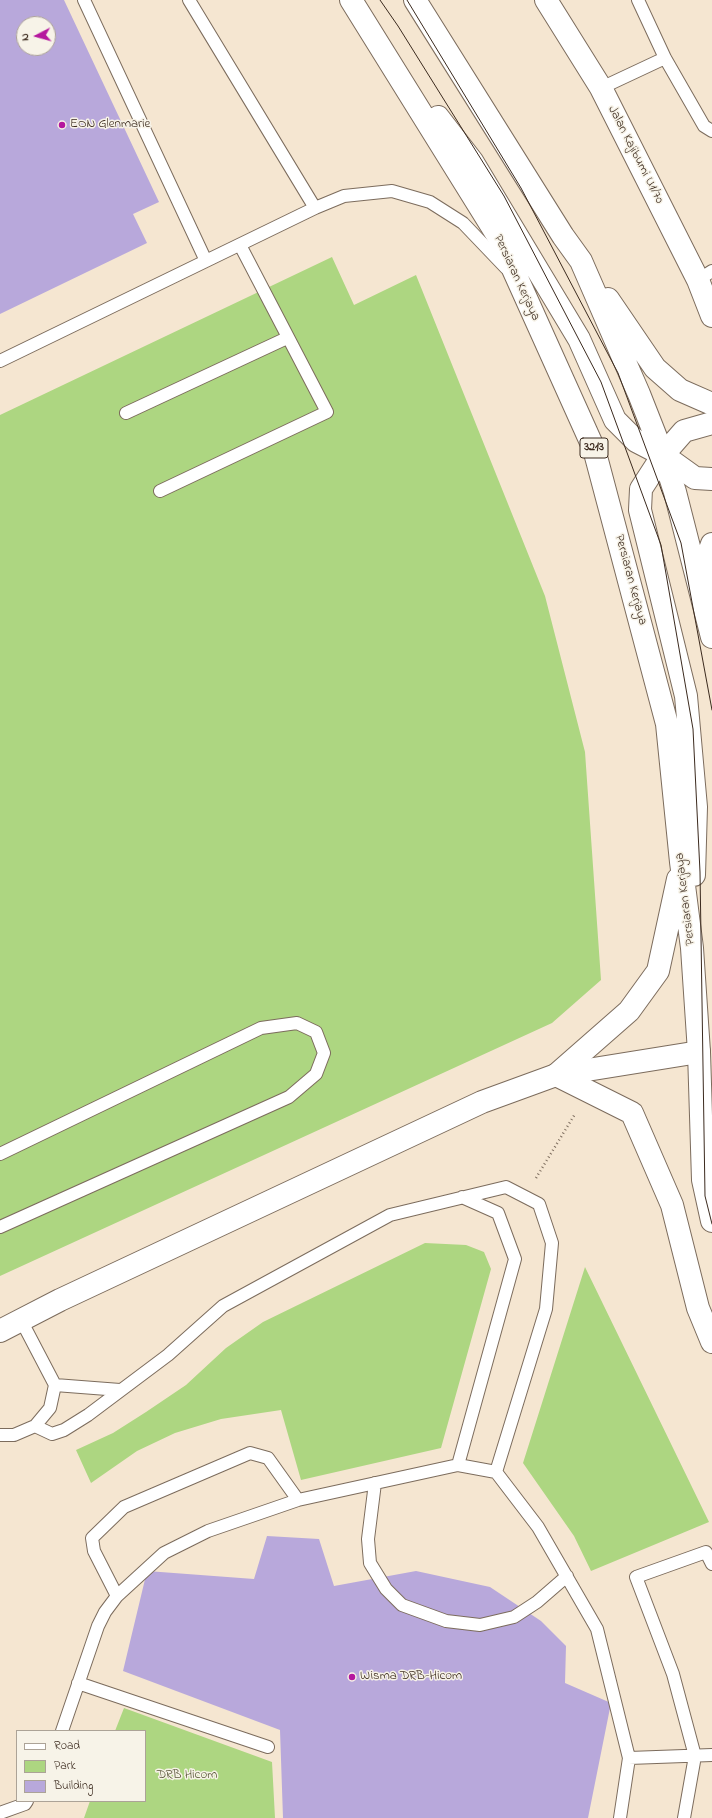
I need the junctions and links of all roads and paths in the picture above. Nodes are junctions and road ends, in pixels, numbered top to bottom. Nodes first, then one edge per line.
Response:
1 (84, 0) edge
2 (189, 0) edge
3 (351, 0) edge
4 (415, 0) edge
5 (546, 0) edge
6 (638, 0) edge
7 (368, 28) junction
8 (665, 58) junction
9 (601, 88) junction
10 (712, 131) edge
11 (315, 208) junction
12 (240, 245) junction
13 (206, 261) junction
14 (581, 261) junction
15 (705, 276) edge
16 (518, 281) junction
17 (712, 316) edge
18 (287, 338) junction
19 (0, 361) edge
20 (712, 404) edge
21 (126, 413) dead end
22 (712, 423) edge
23 (663, 455) junction
24 (712, 479) edge
25 (160, 491) dead end
26 (712, 544) edge
27 (712, 618) edge
28 (712, 637) edge
29 (681, 862) junction
30 (692, 948) junction
31 (708, 1053) edge
32 (556, 1075) junction
33 (579, 1109) dead end
34 (0, 1154) edge
35 (462, 1197) junction
36 (525, 1197) junction
37 (712, 1221) edge
38 (0, 1227) edge
39 (21, 1320) junction
40 (0, 1331) edge
41 (712, 1342) edge
42 (55, 1385) junction
43 (120, 1390) junction
44 (35, 1426) junction
45 (0, 1435) edge
46 (458, 1465) junction
47 (496, 1472) junction
48 (375, 1483) junction
49 (298, 1500) junction
50 (712, 1564) edge
51 (567, 1576) junction
52 (117, 1596) junction
53 (78, 1683) junction
54 (62, 1730) edge
55 (268, 1748) dead end
56 (712, 1755) edge
57 (695, 1756) junction
58 (629, 1758) junction
59 (27, 1802) edge
60 (0, 1813) edge
61 (620, 1818) edge
62 (684, 1818) edge

1 - 13 lane
2 - 11 lane
3 - 7 main road, Persiaran Kerjaya / 3213
4 - 14 main road
5 - 9 main road, Jalan Kajibumi U1/70
6 - 8 lane
7 - 16 main road, Persiaran Kerjaya / 3213
7 - 23 main road
8 - 9 lane
8 - 10 lane
9 - 15 main road, Jalan Kajibumi U1/70
11 - 12 lane
11 - 16 lane
12 - 13 lane
12 - 18 lane
13 - 19 lane
14 - 20 main road
14 - 23 main road
15 - 17 main road, Jalan Kajibumi U1/70
16 - 29 main road, Persiaran Kerjaya / 3213
18 - 21 lane
18 - 25 lane
22 - 23 main road
23 - 24 main road
23 - 28 main road
23 - 30 main road
26 - 27 main road
29 - 30 main road, Persiaran Kerjaya / 3213
29 - 32 main road
30 - 31 main road, Persiaran Kerjaya / 3213
31 - 32 main road
31 - 37 main road, Persiaran Kerjaya / 3213
32 - 39 main road
32 - 41 main road
33 - 36 path
34 - 38 lane
35 - 36 lane
35 - 43 lane
35 - 46 lane
36 - 47 lane
39 - 40 main road
39 - 42 lane
42 - 43 lane
42 - 44 lane
43 - 44 lane
44 - 45 lane
46 - 47 lane
46 - 48 lane
47 - 51 lane
48 - 49 lane
48 - 51 lane
49 - 52 lane
49 - 52 lane
50 - 57 lane
51 - 58 lane
52 - 53 lane
53 - 54 lane
53 - 55 lane
56 - 57 lane
57 - 58 lane
57 - 62 lane
58 - 61 lane
59 - 60 lane

